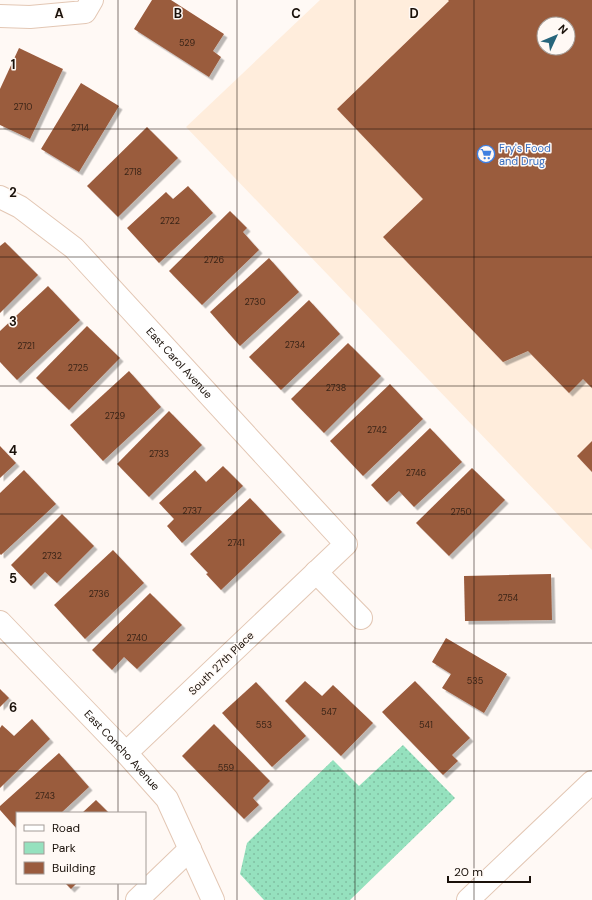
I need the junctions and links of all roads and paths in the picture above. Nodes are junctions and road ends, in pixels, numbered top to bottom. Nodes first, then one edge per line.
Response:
1 (92, 0) edge
2 (0, 16) edge
3 (0, 197) edge
4 (346, 544) joint
5 (316, 572) junction
6 (360, 618) dead end
7 (0, 622) edge
8 (126, 753) junction
9 (592, 782) edge
10 (190, 849) junction
11 (137, 900) edge
12 (212, 900) edge
13 (468, 900) edge

1 - 2 street
3 - 4 street, East Carol Avenue
4 - 5 street, South 27th Place
5 - 6 street
5 - 8 street, South 27th Place
7 - 8 street, East Concho Avenue
8 - 10 street, East Concho Avenue
9 - 13 street
10 - 11 street
10 - 12 street, East Concho Avenue

